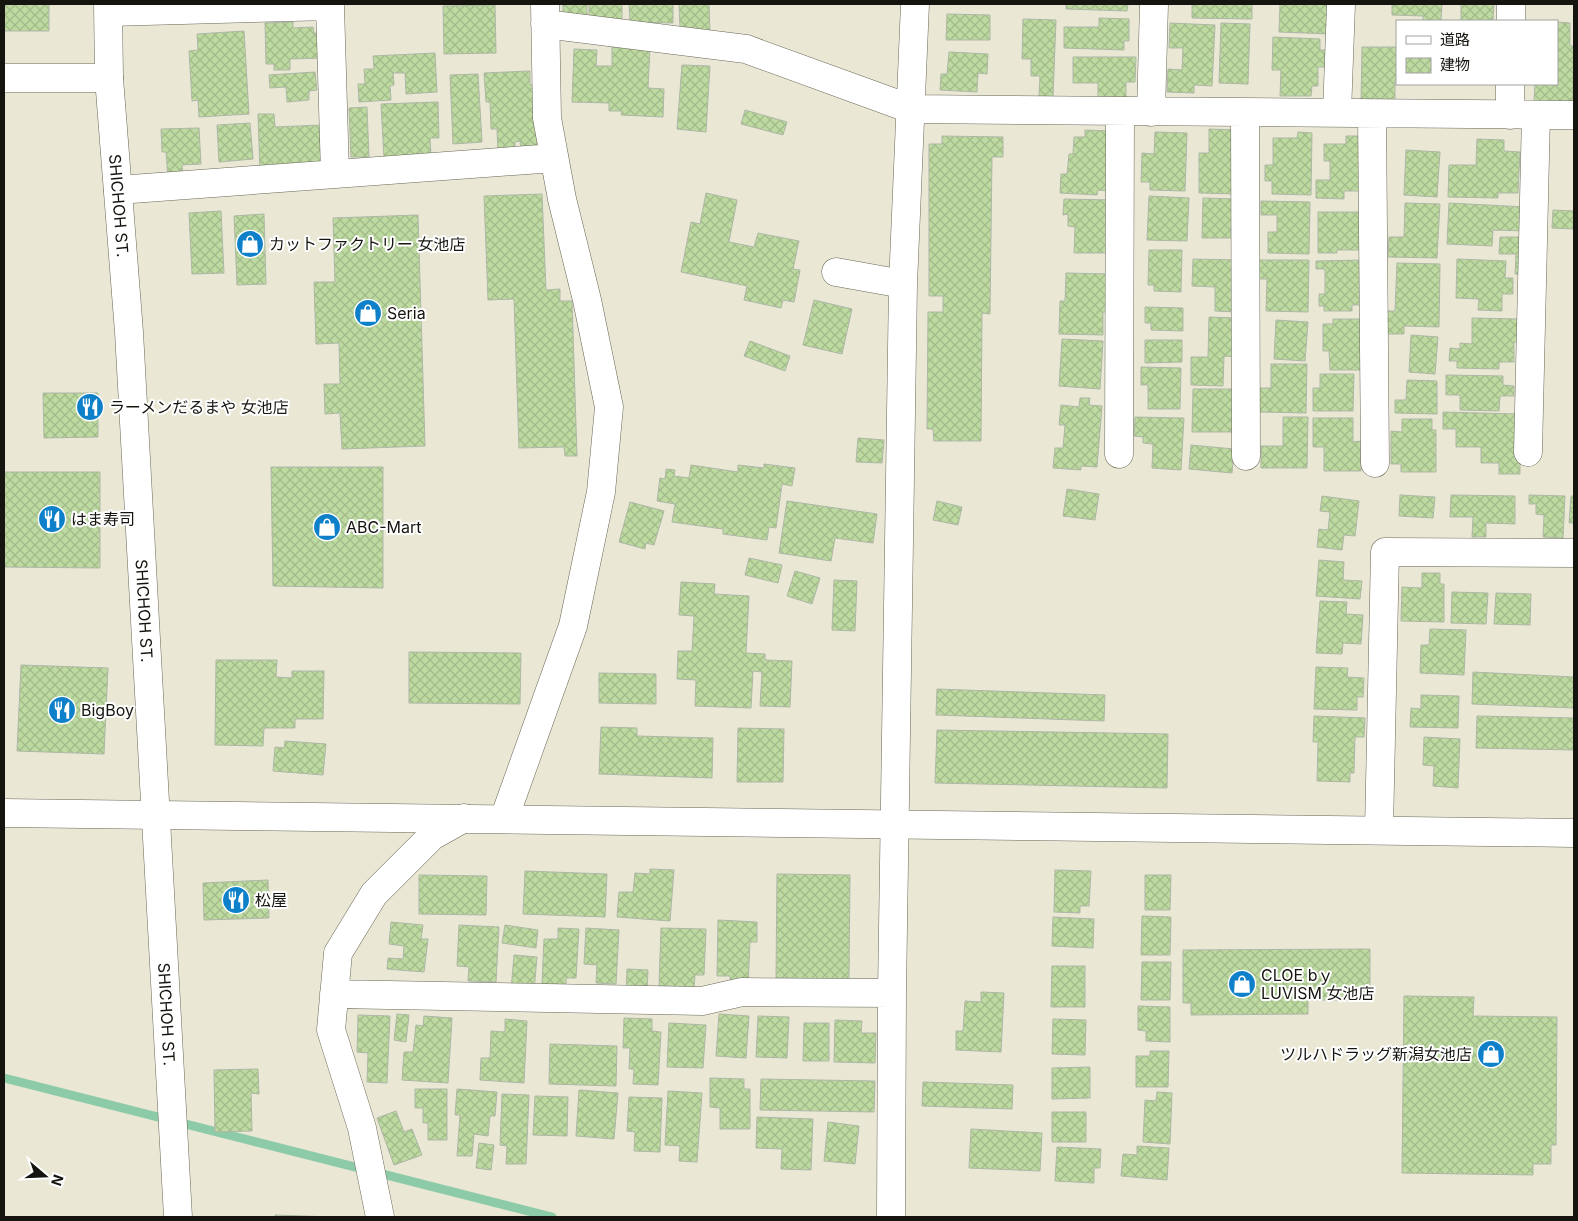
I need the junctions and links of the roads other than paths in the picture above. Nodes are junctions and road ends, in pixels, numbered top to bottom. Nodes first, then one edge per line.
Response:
1 (915, 4) edge
2 (1154, 4) edge
3 (1341, 4) edge
4 (1511, 4) edge
5 (286, 5) edge
6 (109, 8) edge
7 (545, 14) edge
8 (1511, 20) edge
9 (4, 78) edge
10 (109, 78) junction
11 (1510, 85) edge
12 (911, 109) junction
13 (1120, 111) junction
14 (1151, 112) junction
15 (1245, 113) junction
16 (1337, 113) junction
17 (1372, 114) junction
18 (1523, 115) junction
19 (1574, 115) edge
20 (554, 158) junction
21 (335, 174) junction
22 (118, 190) junction
23 (836, 272) dead end
24 (903, 284) junction
25 (1528, 452) dead end
26 (1120, 454) dead end
27 (1246, 456) dead end
28 (1375, 463) dead end
29 (1574, 552) edge
30 (4, 813) edge
31 (156, 814) junction
32 (464, 818) junction
33 (504, 819) junction
34 (895, 824) junction
35 (1379, 830) junction
36 (1574, 833) edge
37 (892, 993) junction
38 (334, 994) junction
39 (178, 1217) edge
40 (380, 1217) edge
41 (891, 1217) edge

1 - 12 street
2 - 14 street
3 - 16 street
4 - 8 street
5 - 6 street
5 - 21 street
6 - 10 street, SHICHOH ST.
7 - 12 street
7 - 20 street
9 - 10 street
10 - 22 street, SHICHOH ST.
11 - 18 street
12 - 13 street
12 - 24 street
13 - 14 street
13 - 26 street
14 - 15 street
15 - 16 street
15 - 27 street
16 - 17 street
17 - 18 street
17 - 28 street
18 - 19 street
18 - 25 street
20 - 21 street
20 - 33 street
21 - 22 street
22 - 31 street, SHICHOH ST.
23 - 24 street
24 - 34 street
29 - 35 street
30 - 31 street
31 - 32 street
31 - 39 street, SHICHOH ST.
32 - 33 street
32 - 38 street
33 - 34 street
34 - 35 street
34 - 37 street
35 - 36 street
37 - 38 street
37 - 41 street
38 - 40 street

